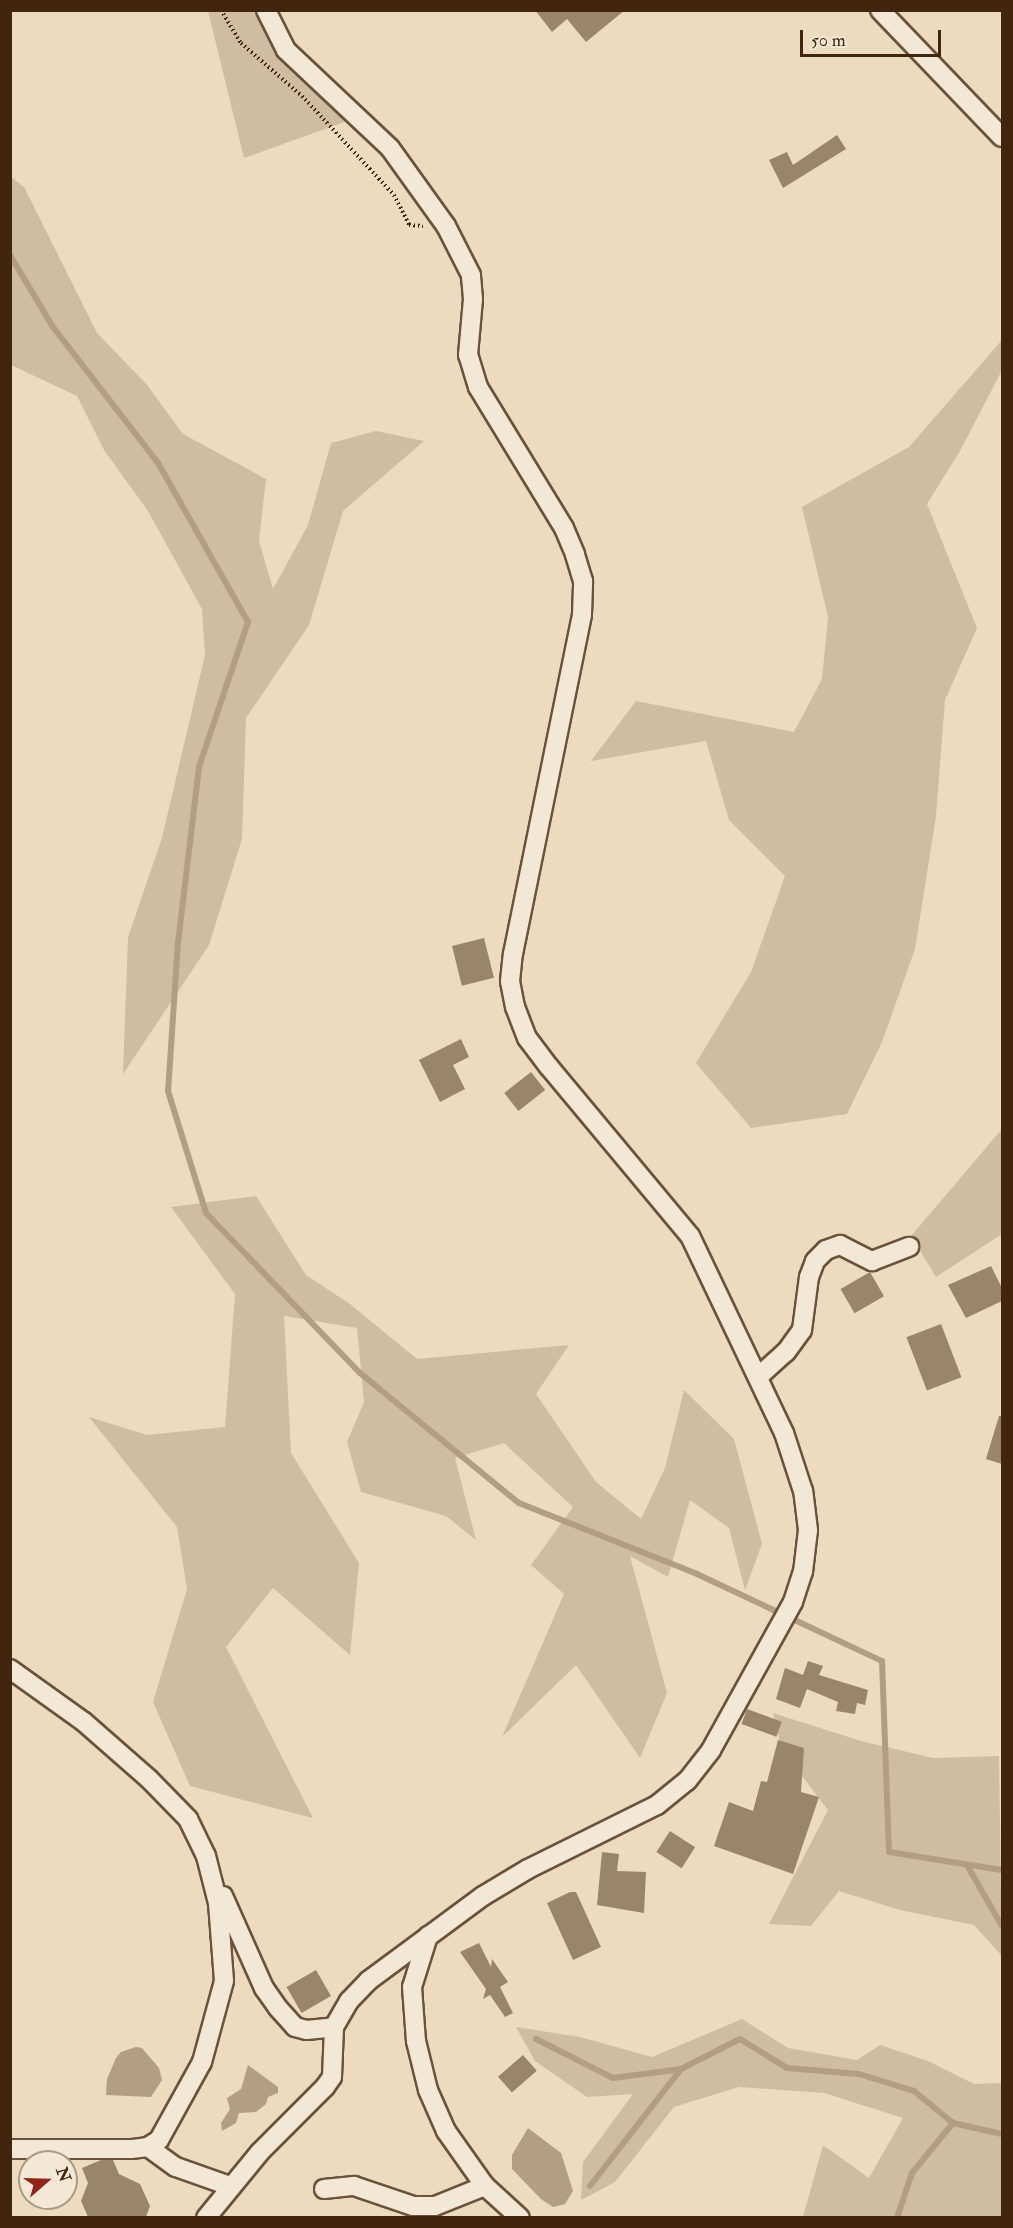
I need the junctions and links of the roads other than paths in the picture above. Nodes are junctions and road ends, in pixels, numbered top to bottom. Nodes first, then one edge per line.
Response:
1 (266, 10) edge
2 (880, 10) edge
3 (1002, 137) edge
4 (909, 1247) dead end
5 (759, 1376) junction
6 (10, 1669) edge
7 (206, 1856) junction
8 (428, 1936) junction
9 (334, 2027) junction
10 (148, 2147) junction
11 (10, 2149) edge
12 (230, 2186) junction
13 (485, 2186) junction
14 (324, 2189) dead end
15 (206, 2217) edge
16 (520, 2217) edge

1 - 5 street
2 - 3 street
4 - 5 street
5 - 8 street
6 - 7 street
7 - 9 street
7 - 10 street
8 - 9 street
8 - 13 street
9 - 12 street
10 - 11 street
10 - 12 street
12 - 15 street
13 - 14 street
13 - 16 street

